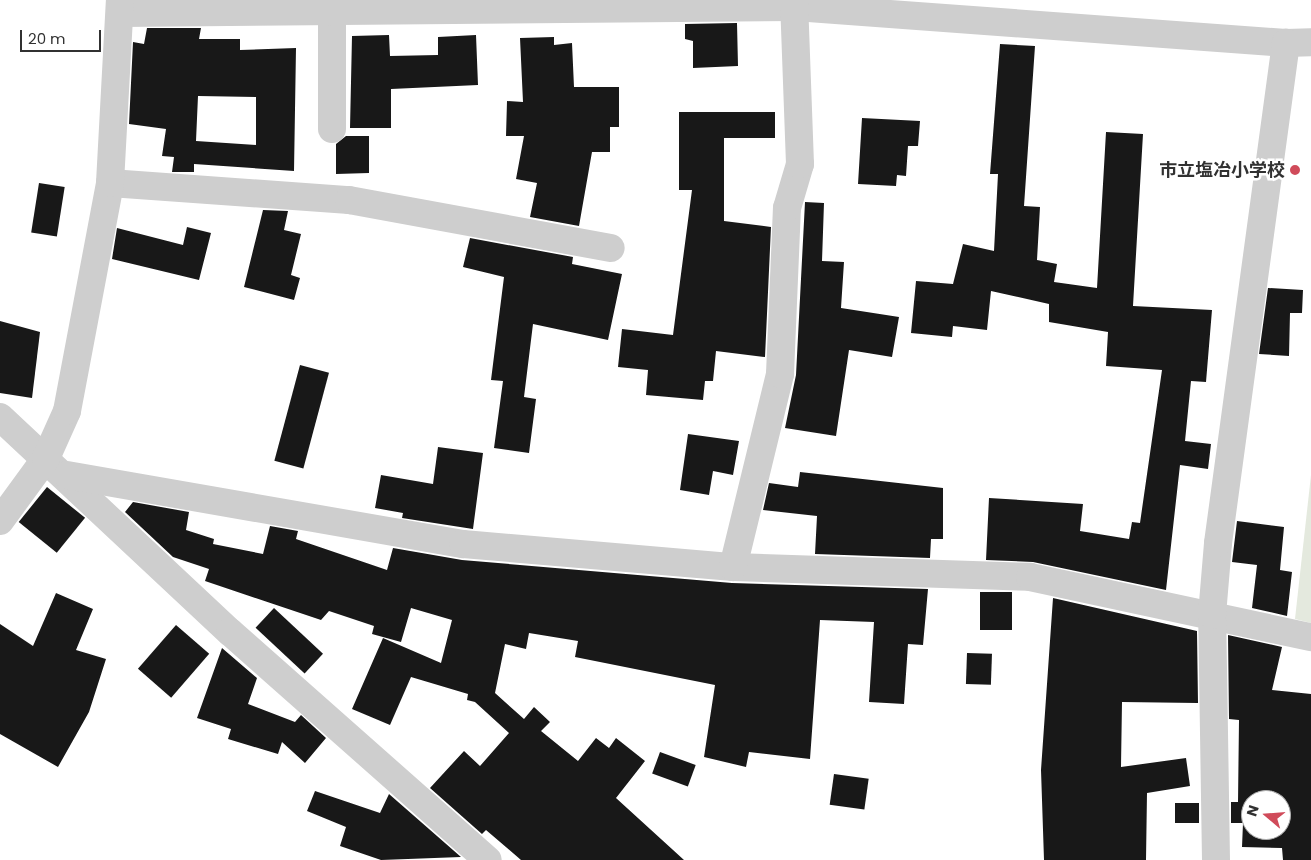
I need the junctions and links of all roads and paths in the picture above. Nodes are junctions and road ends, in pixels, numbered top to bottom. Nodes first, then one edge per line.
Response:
1 (794, 4) edge
2 (121, 7) edge
3 (332, 12) junction
4 (1298, 43) edge
5 (332, 129) dead end
6 (110, 183) junction
7 (611, 248) dead end
8 (4, 425) edge
9 (46, 458) junction
10 (67, 475) junction
11 (0, 521) edge
12 (733, 567) junction
13 (1212, 615) junction
14 (1311, 637) edge
15 (488, 860) edge
16 (1216, 860) edge

1 - 3 street
1 - 4 street
1 - 12 street
2 - 3 street
2 - 6 street
3 - 5 street
4 - 13 street
6 - 7 street
6 - 9 street
8 - 9 street
9 - 10 street
9 - 11 street
10 - 12 street
10 - 15 street
12 - 13 street
13 - 14 street
13 - 16 street

